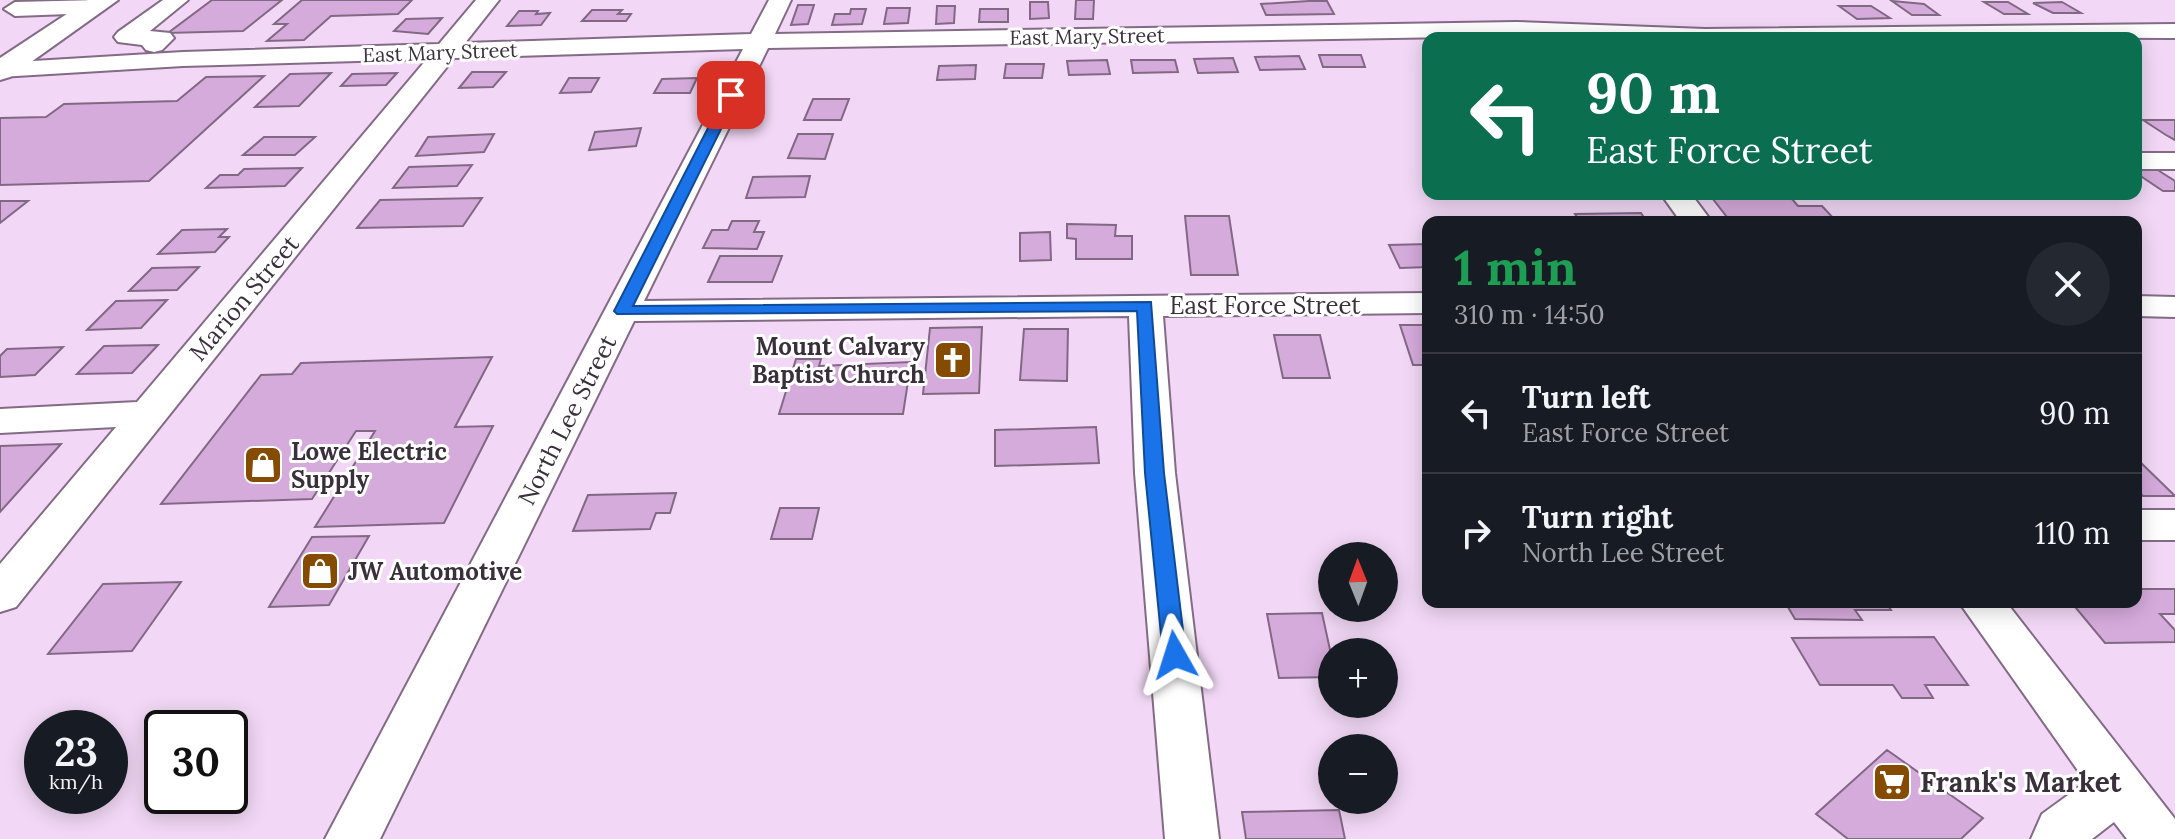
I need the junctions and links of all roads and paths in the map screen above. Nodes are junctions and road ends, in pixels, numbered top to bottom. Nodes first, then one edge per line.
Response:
1 (177, 0) edge
2 (488, 0) edge
3 (780, 0) edge
4 (100, 3) edge
5 (1534, 9) dead end
6 (13, 10) edge
7 (2175, 31) edge
8 (1550, 32) edge
9 (2081, 32) edge
10 (1422, 33) edge
11 (759, 41) junction
12 (448, 52) junction
13 (133, 62) junction
14 (1, 70) edge
15 (2142, 161) edge
16 (2175, 161) edge
17 (1422, 303) edge
18 (1145, 306) junction
19 (2142, 306) edge
20 (2175, 307) edge
21 (623, 311) junction
22 (149, 413) junction
23 (0, 421) edge
24 (2142, 525) edge
25 (2175, 525) edge
26 (0, 595) edge
27 (1986, 608) edge
28 (2120, 787) junction
29 (2062, 836) edge
30 (352, 839) edge
31 (1192, 839) edge
32 (2158, 839) edge

1 - 13 street
2 - 12 street, Marion Street
3 - 11 street, North Lee Street
4 - 6 street
4 - 14 main road
5 - 8 street
7 - 9 street, East Mary Street
10 - 11 street, East Mary Street
11 - 12 street, East Mary Street
11 - 21 street, North Lee Street
12 - 13 street, East Mary Street
12 - 22 street, Marion Street
13 - 14 street, East Mary Street
15 - 16 street
17 - 18 street, East Force Street
18 - 21 street, East Force Street
18 - 31 street
19 - 20 street
21 - 30 street, North Lee Street
22 - 23 street
22 - 26 street, Marion Street
24 - 25 street
27 - 28 street
28 - 29 street
28 - 32 street

